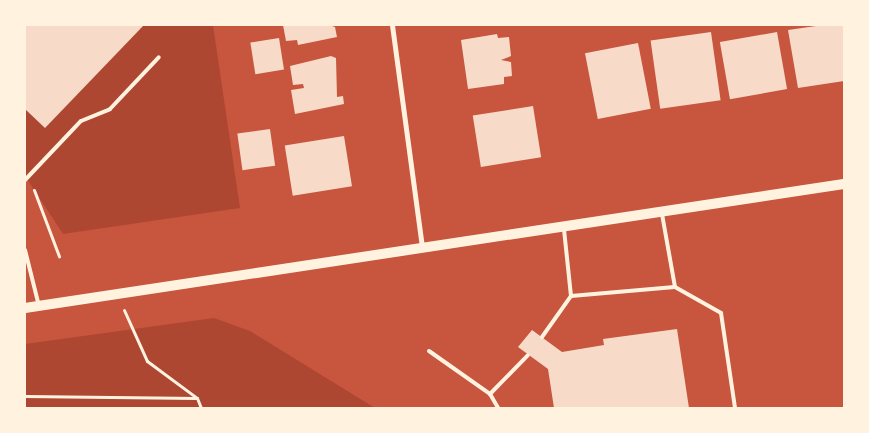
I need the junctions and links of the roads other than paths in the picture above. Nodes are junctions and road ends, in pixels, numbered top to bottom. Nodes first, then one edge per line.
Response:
1 (392, 25) edge
2 (159, 57) dead end
3 (25, 180) edge
4 (844, 184) edge
5 (662, 211) junction
6 (564, 226) junction
7 (422, 247) junction
8 (25, 250) edge
9 (675, 287) junction
10 (571, 296) junction
11 (40, 306) junction
12 (25, 308) edge
13 (542, 338) dead end
14 (429, 351) dead end
15 (528, 355) dead end
16 (490, 394) junction
17 (498, 408) edge
18 (735, 408) edge

1 - 7 street
2 - 3 lane
4 - 5 main road
5 - 6 main road
5 - 9 lane
6 - 7 main road
6 - 10 lane
7 - 11 main road
8 - 11 lane
9 - 10 lane
9 - 18 lane
10 - 13 lane
11 - 12 main road
14 - 16 lane
15 - 16 lane
16 - 17 lane

